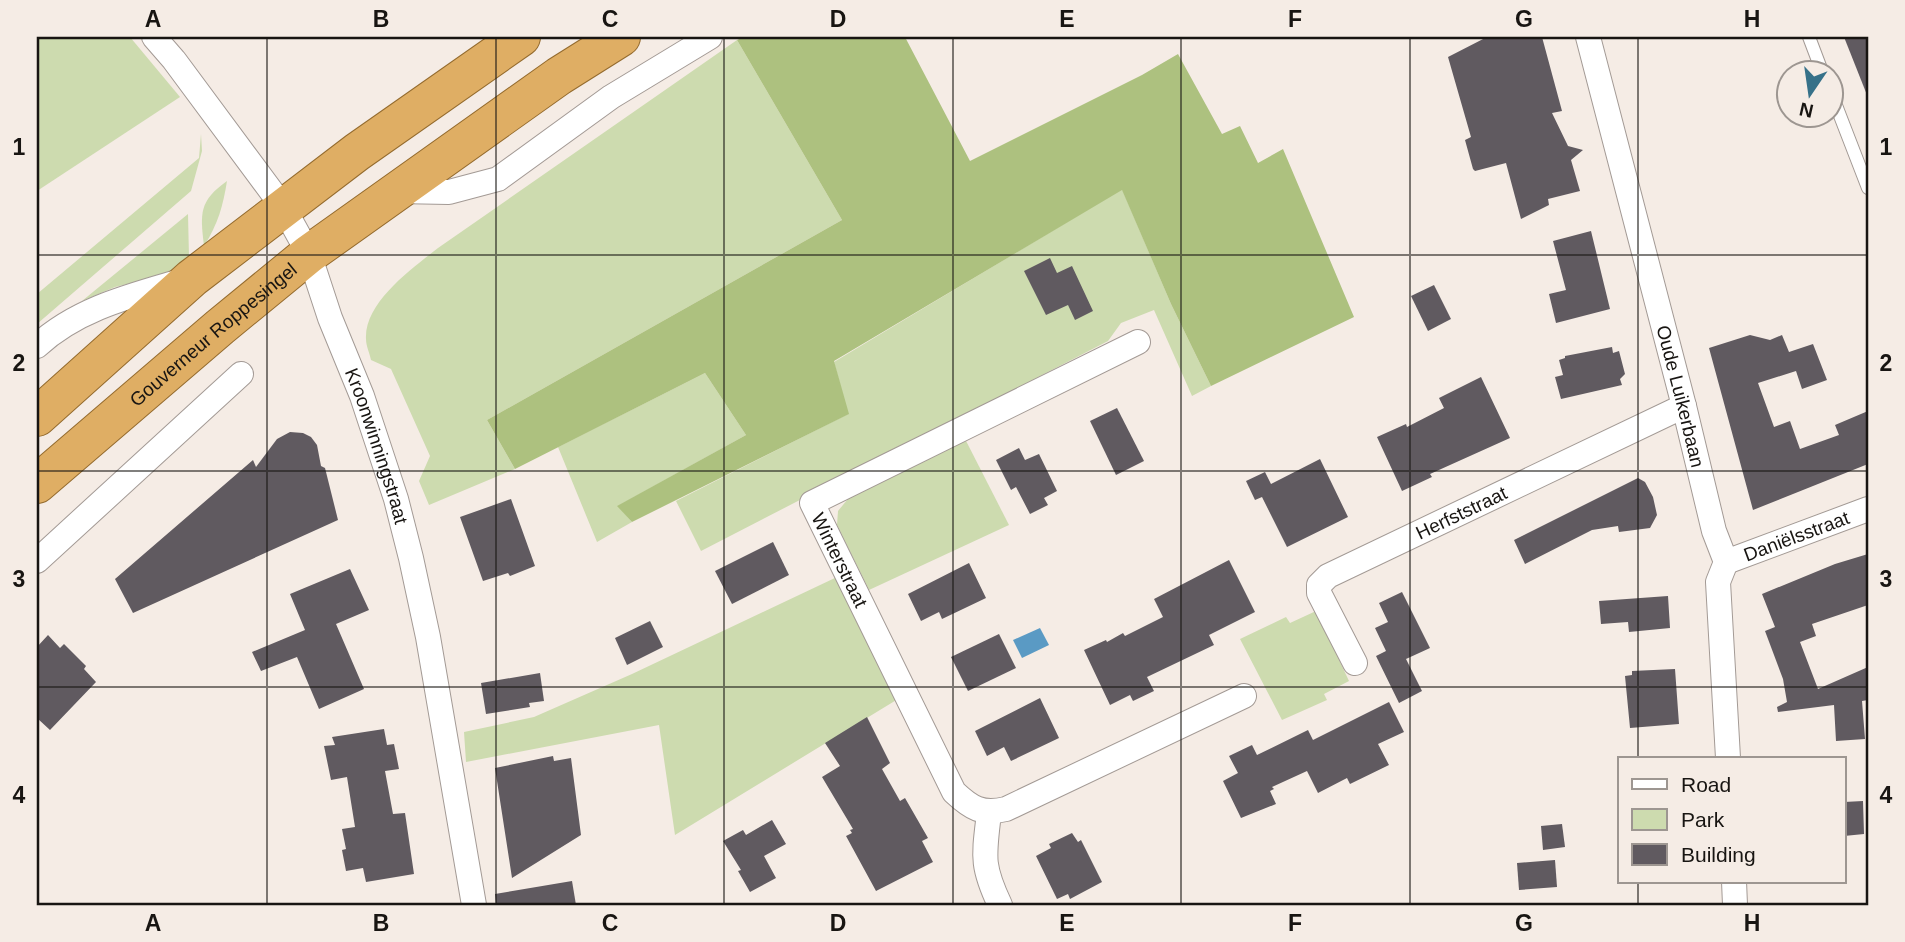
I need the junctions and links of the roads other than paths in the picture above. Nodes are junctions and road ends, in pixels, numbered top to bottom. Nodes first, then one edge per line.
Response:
1 (154, 37) edge
2 (520, 37) edge
3 (621, 37) edge
4 (710, 37) edge
5 (1588, 37) edge
6 (1808, 37) edge
7 (1817, 60) edge
8 (1846, 130) edge
9 (1868, 188) edge
10 (396, 191) junction
11 (283, 207) junction
12 (309, 254) junction
13 (191, 278) junction
14 (1138, 342) dead end
15 (37, 346) edge
16 (241, 374) dead end
17 (1684, 406) junction
18 (37, 417) edge
19 (37, 484) edge
20 (1868, 509) edge
21 (37, 561) edge
22 (1726, 562) junction
23 (1355, 663) dead end
24 (1244, 696) dead end
25 (1728, 757) edge
26 (989, 813) junction
27 (1734, 883) edge
28 (474, 905) edge
29 (1000, 905) edge
30 (1735, 905) edge

1 - 11 street, Kroonwinningstraat
2 - 11 highway
3 - 10 highway, Gouverneur Roppesingel
4 - 10 street
5 - 17 street, Oude Luikerbaan
6 - 7 lane
8 - 9 lane
10 - 12 highway, Gouverneur Roppesingel
11 - 12 street, Kroonwinningstraat
11 - 13 highway
12 - 19 highway, Gouverneur Roppesingel
12 - 28 street, Kroonwinningstraat
13 - 15 street
13 - 18 highway
14 - 26 street, Winterstraat
16 - 21 street
17 - 22 street, Oude Luikerbaan
17 - 23 street, Herfststraat
20 - 22 street, Daniëlsstraat
22 - 25 street
24 - 26 street
26 - 29 street
27 - 30 street

